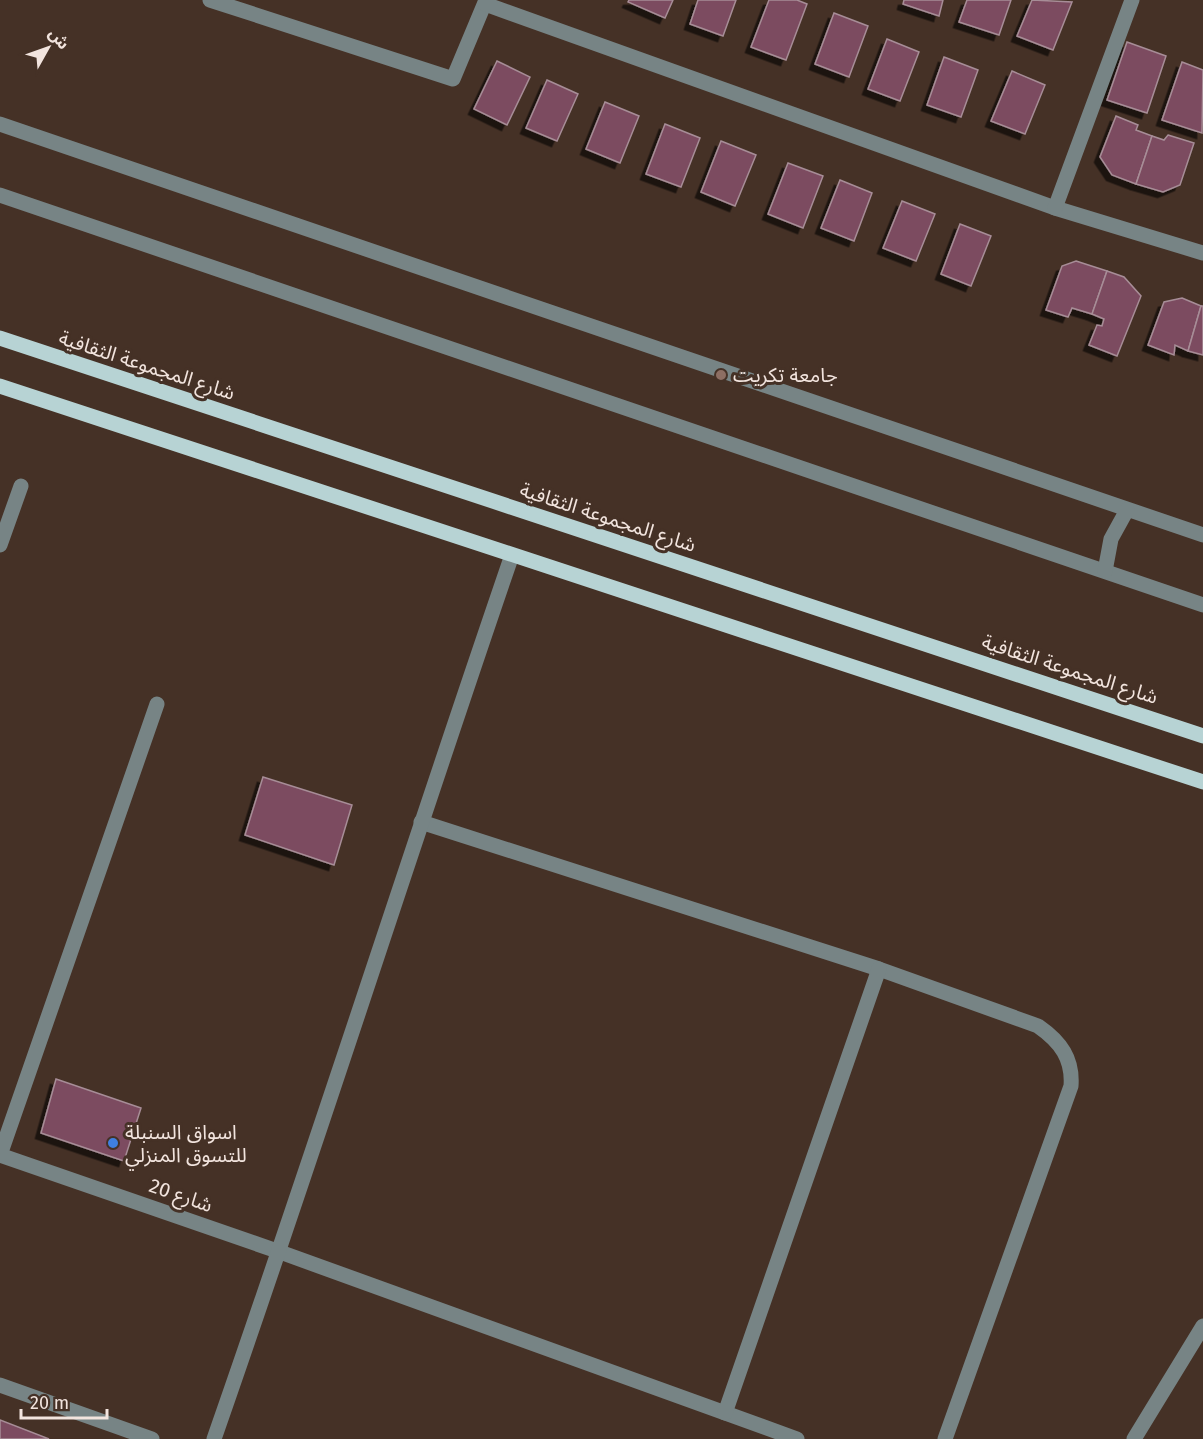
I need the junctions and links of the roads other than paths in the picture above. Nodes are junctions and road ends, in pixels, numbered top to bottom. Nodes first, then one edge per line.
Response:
1 (210, 0) edge
2 (1132, 0) edge
3 (486, 2) edge
4 (0, 124) edge
5 (0, 195) edge
6 (1055, 208) junction
7 (1203, 253) edge
8 (0, 338) edge
9 (0, 386) edge
10 (21, 486) dead end
11 (1127, 510) junction
12 (1203, 535) edge
13 (0, 545) edge
14 (512, 555) junction
15 (1105, 571) junction
16 (1203, 606) edge
17 (157, 704) dead end
18 (1203, 736) edge
19 (1203, 782) edge
20 (421, 822) junction
21 (879, 969) junction
22 (0, 1155) edge
23 (280, 1252) junction
24 (1203, 1326) edge
25 (0, 1385) edge
26 (725, 1413) junction
27 (152, 1439) edge
28 (214, 1439) edge
29 (797, 1439) edge
30 (945, 1439) edge
31 (1134, 1439) edge

1 - 3 street
2 - 6 street
3 - 6 street
4 - 11 street
5 - 15 street
6 - 7 street
8 - 18 main road, شارع المجموعة الثقافية
9 - 14 main road
10 - 13 street
11 - 12 street
11 - 15 street
14 - 19 main road
14 - 20 street
15 - 16 street
17 - 22 street
20 - 21 street
20 - 23 street
21 - 26 street
21 - 30 street
22 - 23 street, شارع 20
23 - 26 street, شارع 20
23 - 28 street
24 - 31 street
25 - 27 street
26 - 29 street, شارع 20

